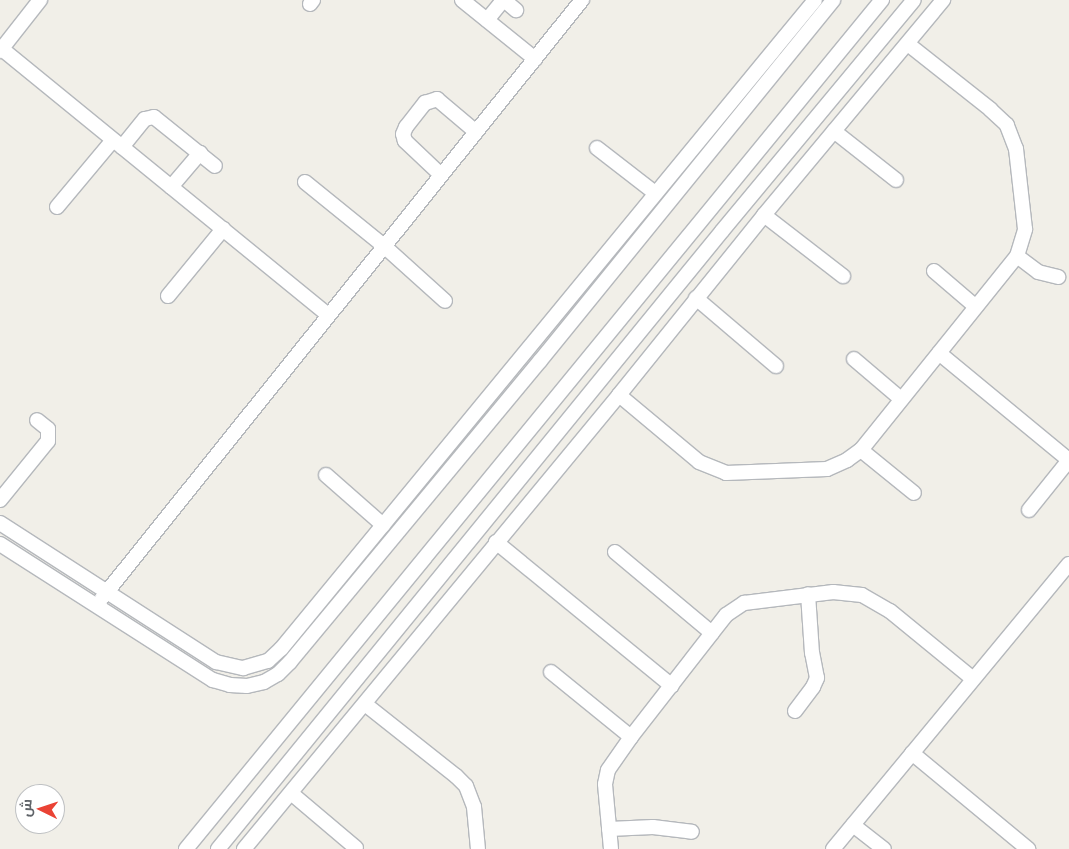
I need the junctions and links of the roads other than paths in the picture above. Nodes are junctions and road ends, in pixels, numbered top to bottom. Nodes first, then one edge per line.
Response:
1 (40, 0) edge
2 (462, 0) edge
3 (504, 0) edge
4 (582, 0) edge
5 (815, 0) edge
6 (833, 0) edge
7 (882, 0) edge
8 (914, 0) edge
9 (943, 0) edge
10 (516, 10) dead end
11 (487, 20) junction
12 (908, 44) junction
13 (1, 50) edge
14 (534, 59) junction
15 (834, 131) junction
16 (476, 132) junction
17 (117, 143) junction
18 (597, 148) dead end
19 (200, 153) junction
20 (215, 166) dead end
21 (441, 175) junction
22 (896, 180) dead end
23 (305, 182) dead end
24 (171, 188) junction
25 (655, 193) junction
26 (57, 207) dead end
27 (764, 215) junction
28 (222, 229) junction
29 (722, 231) junction
30 (739, 245) junction
31 (384, 246) junction
32 (1017, 256) junction
33 (934, 271) dead end
34 (843, 276) dead end
35 (1058, 277) dead end
36 (168, 296) dead end
37 (696, 298) junction
38 (445, 300) dead end
39 (976, 307) junction
40 (328, 315) junction
41 (526, 350) junction
42 (939, 353) junction
43 (854, 359) dead end
44 (540, 361) junction
45 (776, 366) dead end
46 (619, 396) junction
47 (902, 399) junction
48 (38, 420) dead end
49 (862, 450) junction
50 (1069, 460) edge
51 (326, 475) dead end
52 (914, 493) dead end
53 (0, 500) edge
54 (1029, 510) dead end
55 (0, 523) edge
56 (383, 526) junction
57 (496, 542) junction
58 (0, 544) edge
59 (615, 552) dead end
60 (1069, 564) edge
61 (107, 591) junction
62 (808, 594) junction
63 (96, 604) junction
64 (313, 610) junction
65 (326, 619) junction
66 (712, 633) junction
67 (551, 672) dead end
68 (973, 680) junction
69 (672, 686) junction
70 (365, 704) junction
71 (795, 711) dead end
72 (631, 737) junction
73 (912, 753) junction
74 (291, 793) junction
75 (853, 825) junction
76 (609, 829) junction
77 (692, 832) dead end
78 (356, 848) edge
79 (186, 849) edge
80 (218, 849) edge
81 (244, 849) edge
82 (478, 849) edge
83 (612, 849) edge
84 (833, 849) edge
85 (884, 849) edge
86 (1028, 849) edge

1 - 13 street
2 - 11 street
3 - 10 street
3 - 11 street
4 - 14 street
5 - 25 street
6 - 44 street
7 - 79 street
8 - 29 street
9 - 12 street
11 - 14 street
12 - 15 street
12 - 32 street
13 - 17 street
14 - 16 street
15 - 22 street
15 - 27 street
16 - 21 street
16 - 21 street
17 - 19 street
17 - 24 street
17 - 26 street
18 - 25 street
19 - 20 street
19 - 24 street
21 - 31 street
23 - 31 street
24 - 28 street
25 - 41 street
27 - 30 street
27 - 34 street
28 - 36 street
28 - 40 street
29 - 30 street
29 - 80 street
30 - 37 street
31 - 38 street
31 - 40 street
32 - 35 street
32 - 39 street
33 - 39 street
37 - 45 street
37 - 46 street
39 - 42 street
40 - 61 street
41 - 44 street
41 - 56 street
42 - 47 street
42 - 50 street
43 - 47 street
44 - 65 street
46 - 49 street
46 - 57 street
47 - 49 street
48 - 53 street
49 - 52 street
50 - 54 street
51 - 56 street
55 - 61 street
56 - 64 street
57 - 69 street
57 - 70 street
58 - 63 street
59 - 66 street
60 - 68 street
61 - 63 street
61 - 64 street
62 - 66 street
62 - 68 street
62 - 71 street
63 - 65 street
64 - 65 street
66 - 69 street
67 - 72 street
68 - 73 street
69 - 72 street
70 - 74 street
70 - 82 street
72 - 76 street
73 - 75 street
73 - 86 street
74 - 78 street
74 - 81 street
75 - 84 street
75 - 85 street
76 - 77 street
76 - 83 street

